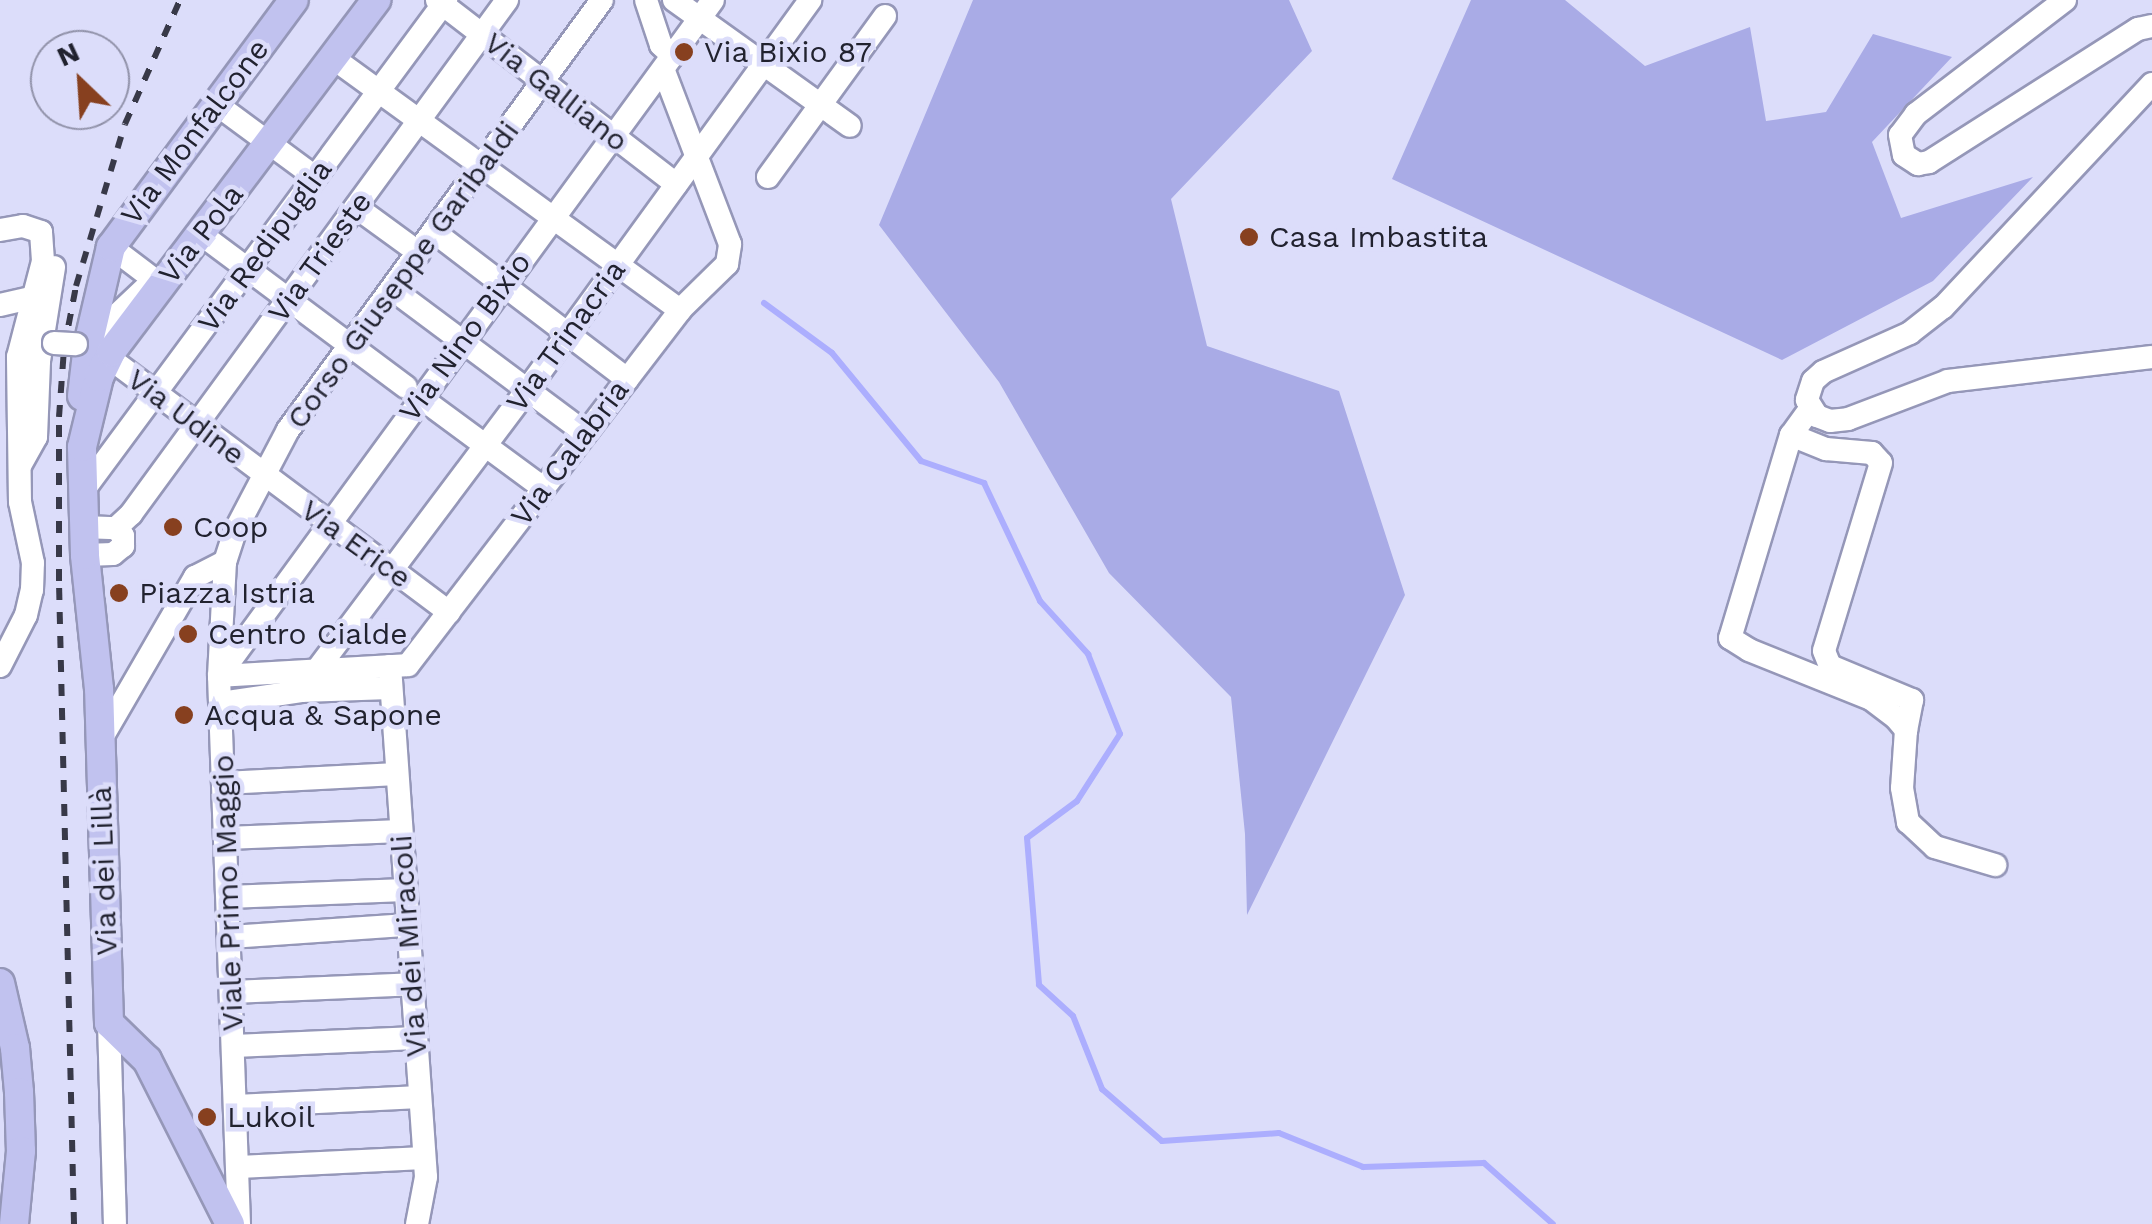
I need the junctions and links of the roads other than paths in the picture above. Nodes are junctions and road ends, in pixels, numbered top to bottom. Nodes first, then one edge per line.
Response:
1 (294, 0) edge
2 (376, 0) edge
3 (507, 0) edge
4 (602, 0) edge
5 (646, 0) edge
6 (674, 0) edge
7 (810, 0) edge
8 (2064, 0) edge
9 (442, 2) edge
10 (706, 8) edge
11 (884, 16) dead end
12 (2152, 26) edge
13 (482, 35) junction
14 (333, 58) junction
15 (668, 62) junction
16 (763, 64) junction
17 (543, 82) junction
18 (2152, 84) edge
19 (378, 92) junction
20 (216, 104) junction
21 (820, 105) junction
22 (419, 120) junction
23 (850, 126) dead end
24 (612, 137) junction
25 (270, 144) junction
26 (696, 156) junction
27 (484, 164) junction
28 (316, 177) junction
29 (768, 178) dead end
30 (676, 184) junction
31 (356, 208) junction
32 (553, 217) junction
33 (0, 230) edge
34 (41, 232) junction
35 (434, 232) junction
36 (202, 235) junction
37 (112, 247) junction
38 (419, 254) junction
39 (617, 265) junction
40 (247, 269) junction
41 (157, 283) junction
42 (506, 284) junction
43 (392, 290) junction
44 (34, 297) junction
45 (288, 300) junction
46 (0, 304) edge
47 (680, 310) junction
48 (567, 332) junction
49 (462, 342) junction
50 (351, 346) junction
51 (74, 347) junction
52 (2152, 357) edge
53 (626, 379) junction
54 (527, 390) junction
55 (413, 392) junction
56 (156, 393) junction
57 (1810, 409) junction
58 (197, 425) junction
59 (585, 433) junction
60 (1791, 435) junction
61 (485, 446) junction
62 (19, 467) junction
63 (265, 476) junction
64 (543, 488) junction
65 (83, 491) junction
66 (328, 525) junction
67 (84, 541) junction
68 (225, 562) junction
69 (391, 570) junction
70 (449, 612) junction
71 (0, 666) edge
72 (318, 670) junction
73 (397, 673) junction
74 (219, 676) junction
75 (301, 691) junction
76 (1872, 691) junction
77 (221, 704) junction
78 (100, 741) junction
79 (398, 774) junction
80 (224, 783) junction
81 (401, 831) junction
82 (226, 838) junction
83 (1995, 864) dead end
84 (406, 890) junction
85 (228, 897) junction
86 (408, 925) junction
87 (230, 937) junction
88 (0, 983) edge
89 (412, 984) junction
90 (232, 992) junction
91 (110, 1023) junction
92 (416, 1038) junction
93 (234, 1046) junction
94 (420, 1097) junction
95 (236, 1106) junction
96 (424, 1158) junction
97 (238, 1167) junction
98 (14, 1224) edge
99 (114, 1224) edge
100 (230, 1224) edge
101 (239, 1224) edge
102 (417, 1224) edge

1 - 20 main road, Via Monfalcone
2 - 14 main road, Via Pola
3 - 13 street, Via Trieste
4 - 17 street, Corso Giuseppe Garibaldi
5 - 15 street
6 - 10 street
7 - 16 street, Via Trinacria
8 - 12 street
9 - 13 street, Via Galliano
9 - 19 street, Via Redipuglia
10 - 15 street, Via Nino Bixio
10 - 16 street
11 - 21 street
13 - 17 street, Via Galliano
13 - 22 street, Via Trieste
14 - 19 street
14 - 25 main road, Via Pola
15 - 24 street, Via Nino Bixio
15 - 26 street
16 - 21 street
16 - 26 street, Via Trinacria
17 - 24 street, Via Galliano
17 - 27 street, Corso Giuseppe Garibaldi
18 - 57 street
19 - 22 street
19 - 28 street, Via Redipuglia
20 - 25 street
20 - 37 main road, Via Monfalcone
21 - 23 street
21 - 29 street
22 - 27 street
22 - 31 street, Via Trieste
24 - 30 street, Via Galliano
24 - 32 street, Via Nino Bixio
25 - 28 street
25 - 36 main road, Via Pola
26 - 30 street, Via Trinacria
26 - 47 street, Via Calabria
27 - 32 street
27 - 35 street, Corso Giuseppe Garibaldi
28 - 40 street, Via Redipuglia
30 - 39 street, Via Trinacria
31 - 38 street
31 - 45 street, Via Trieste
32 - 39 street
32 - 42 street, Via Nino Bixio
33 - 34 street
34 - 44 street
34 - 51 street
35 - 38 street, Corso Giuseppe Garibaldi
35 - 42 street
36 - 40 street
36 - 41 main road, Via Pola
37 - 41 street
37 - 51 main road, Via Monfalcone
38 - 43 street, Corso Giuseppe Garibaldi
39 - 47 street
39 - 48 street, Via Trinacria
40 - 45 street
40 - 56 street, Via Redipuglia
41 - 51 main road, Via Pola
42 - 48 street
42 - 49 street, Via Nino Bixio
43 - 49 street
43 - 50 street, Corso Giuseppe Garibaldi
44 - 46 street
44 - 62 street
45 - 50 street
45 - 58 street, Via Trieste
47 - 53 street, Via Calabria
48 - 53 street
48 - 54 street, Via Trinacria
49 - 54 street
49 - 55 street, Via Nino Bixio
50 - 55 street
50 - 63 street, Corso Giuseppe Garibaldi
51 - 56 street, Via Udine
51 - 62 street
51 - 65 main road, Via Pola
52 - 57 street
53 - 59 street, Via Calabria
54 - 59 street
54 - 61 street, Via Trinacria
55 - 61 street
55 - 66 street, Via Nino Bixio
56 - 58 street, Via Udine
56 - 65 street, Via Redipuglia
57 - 60 street
58 - 63 street, Via Udine
58 - 67 street, Via Trieste
59 - 64 street, Via Calabria
60 - 76 street
60 - 76 street
61 - 64 street
61 - 69 street, Via Trinacria
62 - 71 street
63 - 66 street, Via Erice
63 - 68 street, Corso Giuseppe Garibaldi
64 - 70 street, Via Calabria
65 - 67 main road, Via Pola
66 - 69 street, Via Erice
66 - 74 street, Via Nino Bixio
67 - 78 main road, Via Pola
68 - 74 street, Viale Primo Maggio
68 - 78 street, Via dei Lillà
69 - 70 street, Via Erice
69 - 72 street, Via Trinacria
70 - 73 street, Via Calabria
72 - 73 street
72 - 74 street
72 - 75 street, Via Trinacria
73 - 75 street
73 - 79 street, Via dei Miracoli
74 - 77 street, Viale Primo Maggio
75 - 77 street
76 - 83 street
77 - 80 street, Viale Primo Maggio
78 - 91 main road, Via dei Lillà
79 - 80 street
79 - 81 street, Via dei Miracoli
80 - 82 street, Viale Primo Maggio
81 - 82 street
81 - 84 street, Via dei Miracoli
82 - 85 street, Viale Primo Maggio
84 - 85 street
84 - 86 street, Via dei Miracoli
85 - 87 street, Viale Primo Maggio
86 - 87 street
86 - 89 street, Via dei Miracoli
87 - 90 street, Viale Primo Maggio
88 - 98 main road
89 - 90 street
89 - 92 street, Via dei Miracoli
90 - 93 street, Viale Primo Maggio
91 - 99 street, Via dei Lillà
91 - 100 main road
92 - 93 street
92 - 94 street, Via dei Miracoli
93 - 95 street, Viale Primo Maggio
94 - 95 street
94 - 96 street, Via dei Miracoli
95 - 97 street, Viale Primo Maggio
96 - 97 street
96 - 102 street, Via dei Miracoli
97 - 101 street, Viale Primo Maggio

